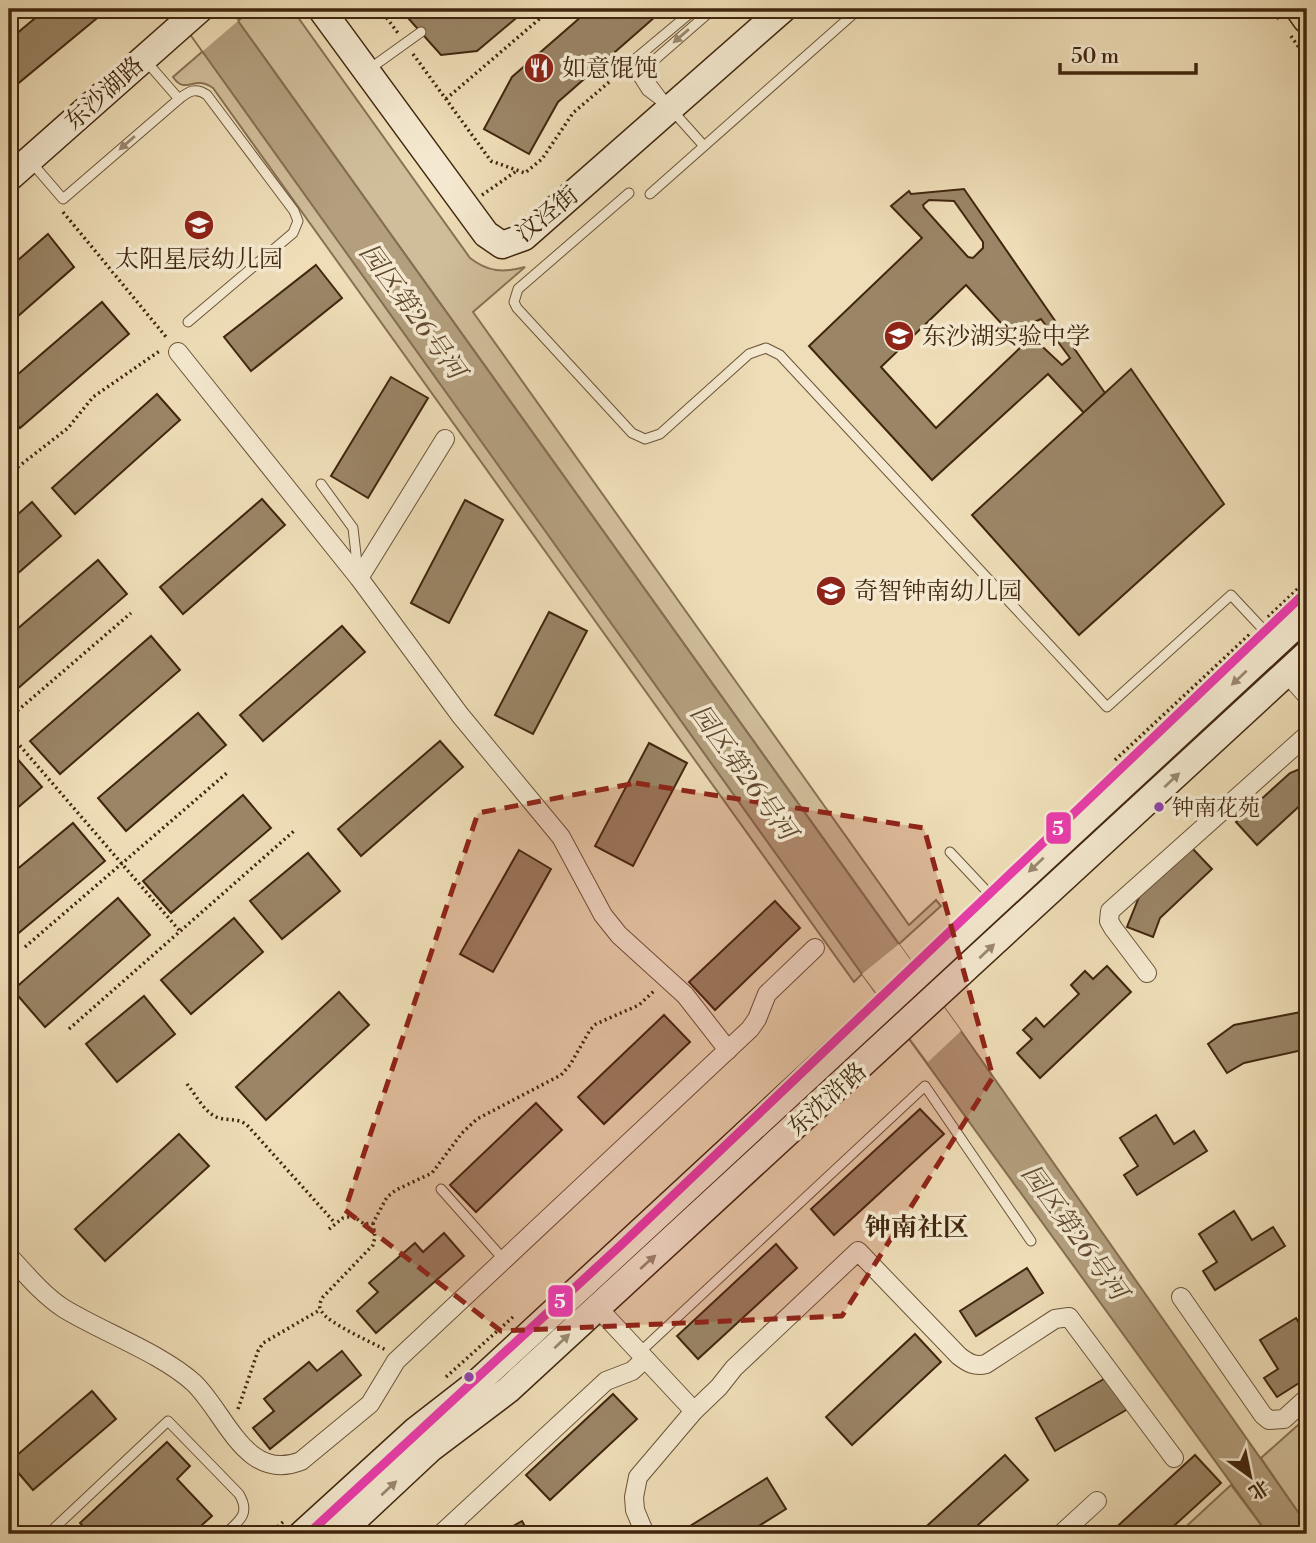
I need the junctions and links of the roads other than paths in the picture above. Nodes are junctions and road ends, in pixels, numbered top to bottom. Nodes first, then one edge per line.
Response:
1 (321, 9) edge
2 (695, 9) edge
3 (713, 9) edge
4 (783, 9) edge
5 (859, 9) edge
6 (1300, 9) edge
7 (192, 16) edge
8 (1307, 19) edge
9 (421, 32) dead end
10 (144, 58) junction
11 (366, 71) junction
12 (639, 73) junction
13 (179, 99) junction
14 (670, 108) junction
15 (704, 146) junction
16 (29, 160) junction
17 (9, 178) edge
18 (629, 193) dead end
19 (650, 194) dead end
20 (188, 322) dead end
21 (178, 352) dead end
22 (445, 439) dead end
23 (321, 484) dead end
24 (359, 578) junction
25 (1307, 615) edge
26 (1276, 643) junction
27 (1307, 654) edge
28 (1287, 673) junction
29 (1307, 696) edge
30 (1307, 735) edge
31 (950, 852) dead end
32 (997, 902) junction
33 (815, 948) dead end
34 (1147, 973) dead end
35 (729, 1049) junction
36 (441, 1189) dead end
37 (1031, 1241) dead end
38 (9, 1256) edge
39 (505, 1261) junction
40 (1181, 1297) dead end
41 (598, 1308) junction
42 (642, 1356) junction
43 (1307, 1398) edge
44 (694, 1410) junction
45 (1174, 1458) dead end
46 (1097, 1501) dead end
47 (296, 1525) edge
48 (48, 1534) edge
49 (225, 1534) edge
50 (339, 1534) edge
51 (441, 1534) edge
52 (645, 1534) edge
53 (1061, 1534) edge

1 - 11 main road, 汶泾街
2 - 12 lane
3 -> 12 lane
4 - 14 main road, 汶泾街
5 - 15 lane
6 - 8 main road
7 - 10 main road, 东沙湖路
9 - 11 lane
10 - 13 lane
10 - 16 main road, 东沙湖路
11 - 14 main road, 汶泾街
12 - 14 lane
13 -> 16 lane
13 - 20 lane
14 - 15 lane
15 - 19 lane
16 - 17 main road, 东沙湖路
18 - 26 lane
21 - 24 street
22 - 24 street
23 - 24 lane
24 - 35 street
25 - 26 main road, 东沈浒路
26 -> 32 main road, 东沈浒路
27 - 28 main road, 东沈浒路
28 - 29 street
41 -> 28 main road, 东沈浒路
30 - 34 street
31 - 32 lane
32 - 47 main road, 东沈浒路
33 - 35 street
35 - 39 street
36 - 39 lane
37 - 42 lane
38 - 39 street
40 - 43 street
41 - 42 street
50 -> 41 main road, 东沈浒路
42 - 44 street
42 - 51 street
44 - 45 street
44 - 52 street
46 - 53 street
48 - 49 lane

